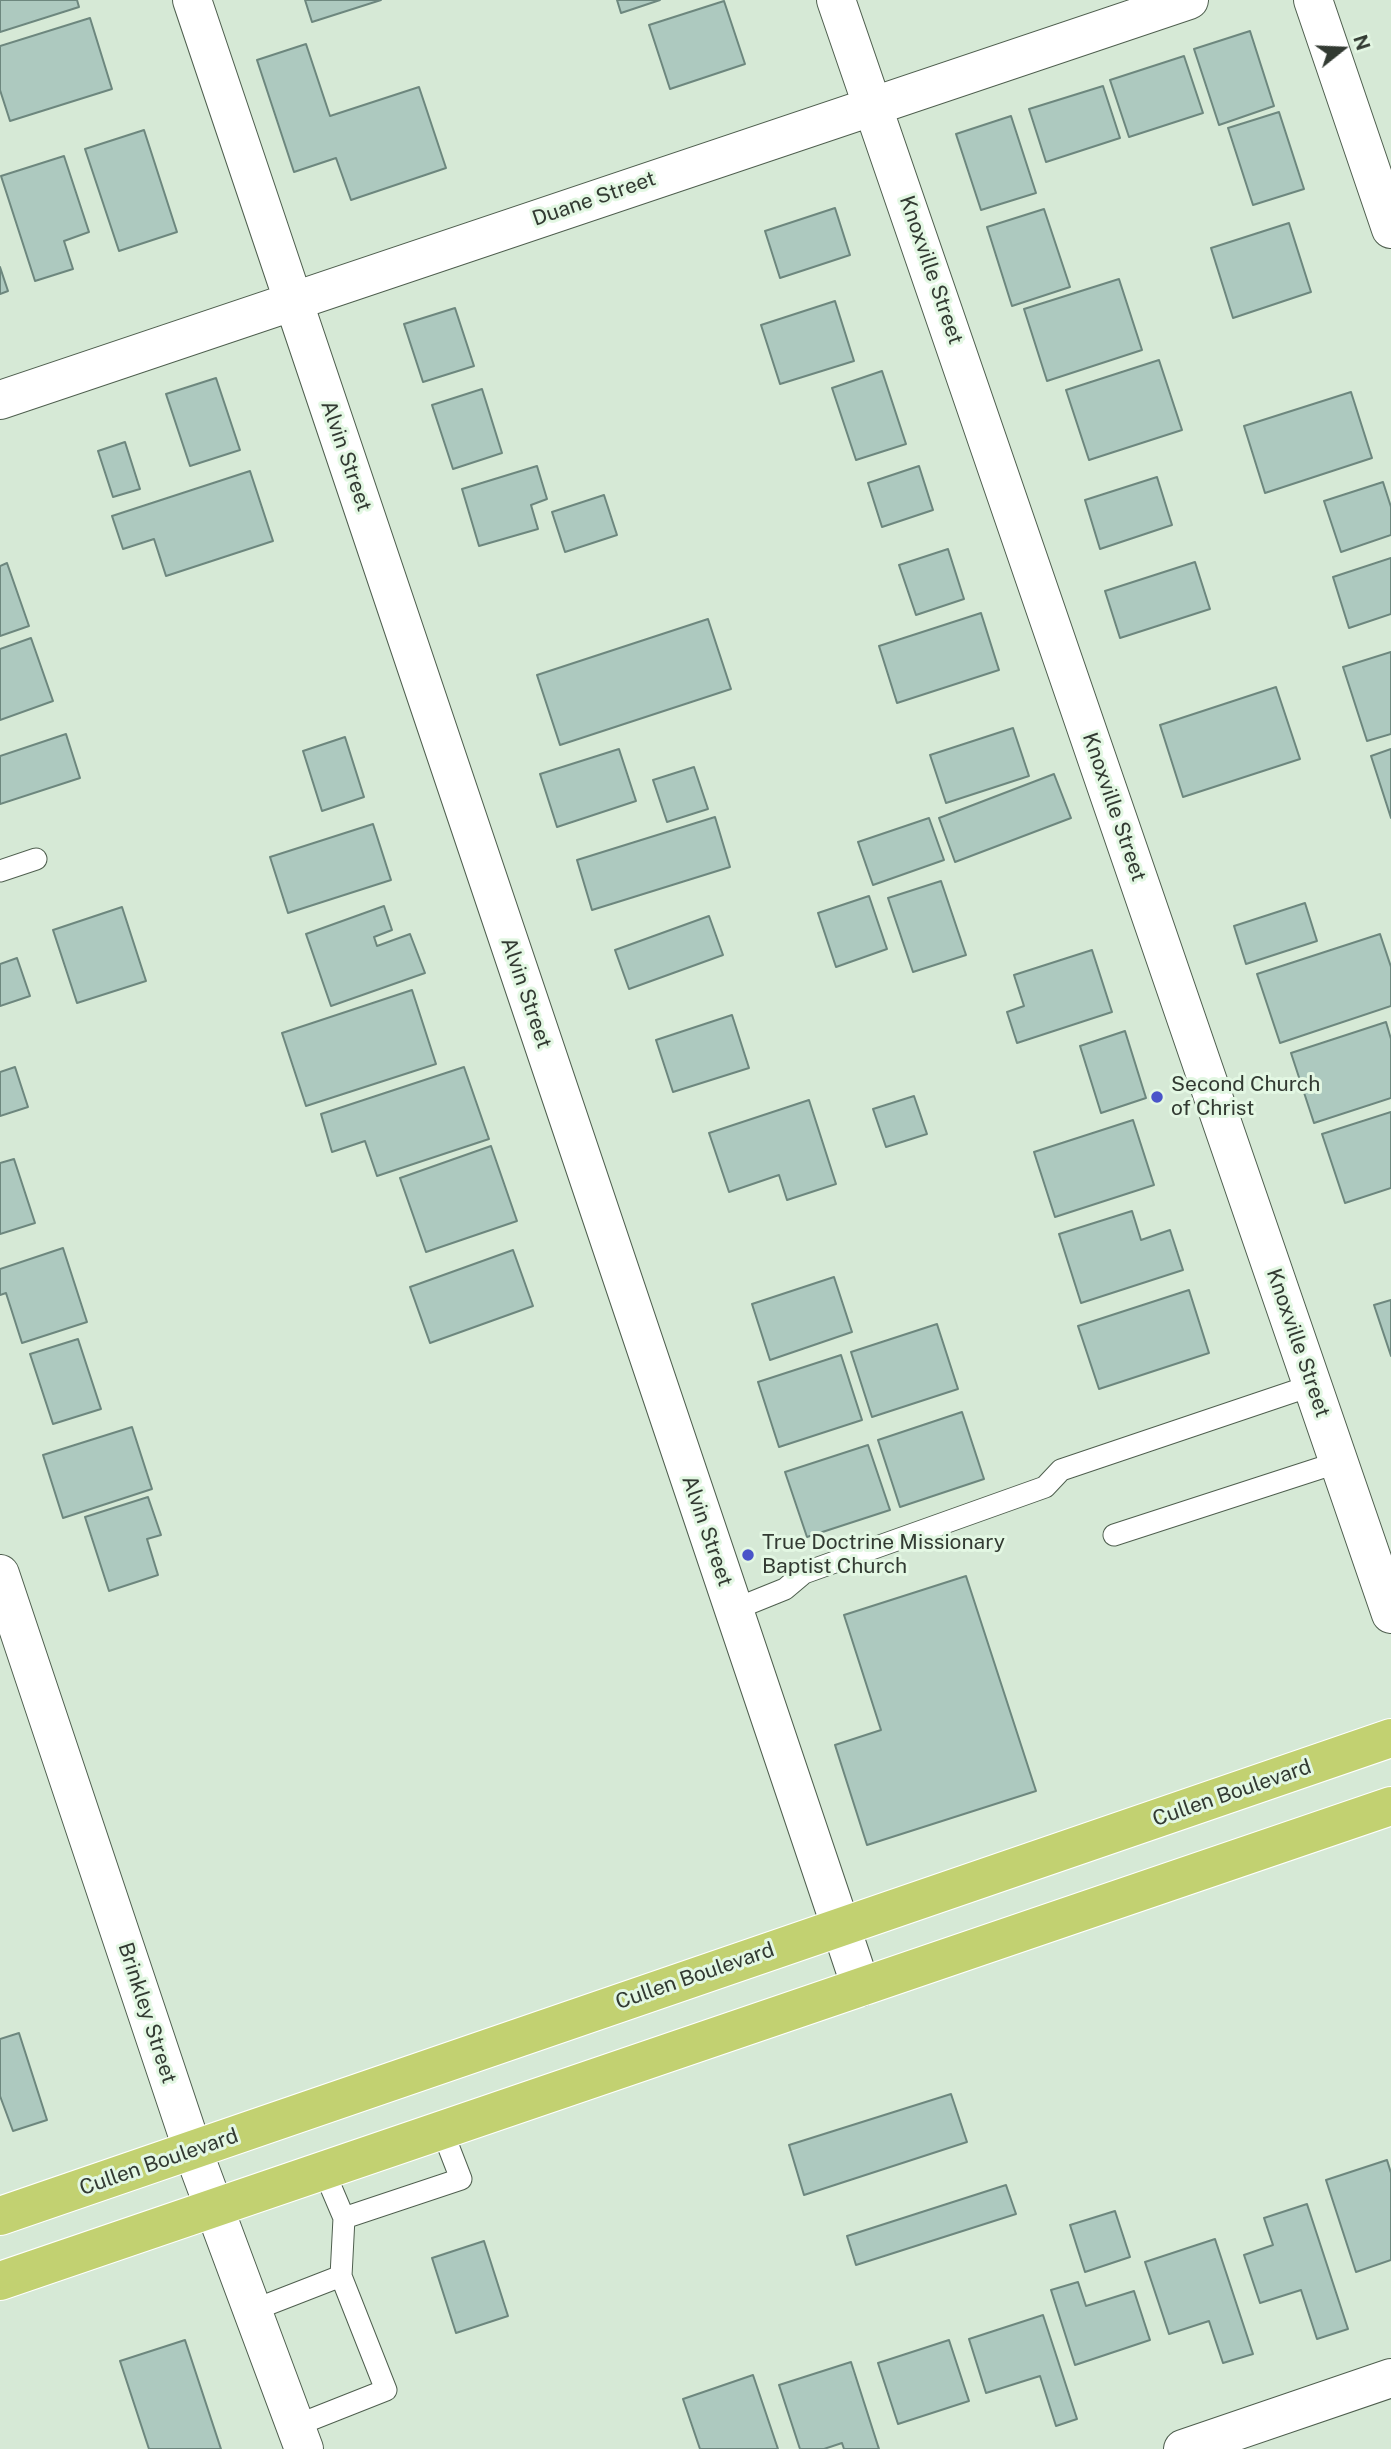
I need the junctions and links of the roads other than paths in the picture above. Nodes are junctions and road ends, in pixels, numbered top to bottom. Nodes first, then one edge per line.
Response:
1 (192, 0) edge
2 (836, 0) edge
3 (1189, 0) edge
4 (1313, 0) edge
5 (874, 105) junction
6 (1391, 229) edge
7 (294, 301) junction
8 (0, 400) edge
9 (36, 859) dead end
10 (0, 871) edge
11 (1313, 1385) junction
12 (1339, 1462) junction
13 (1114, 1535) dead end
14 (0, 1574) edge
15 (733, 1610) junction
16 (1391, 1614) edge
17 (1391, 1738) edge
18 (1391, 1806) edge
19 (840, 1926) junction
20 (861, 1987) junction
21 (442, 2130) junction
22 (193, 2151) junction
23 (324, 2171) junction
24 (213, 2208) junction
25 (0, 2216) edge
26 (344, 2218) junction
27 (341, 2276) junction
28 (0, 2281) edge
29 (251, 2311) junction
30 (1391, 2378) edge
31 (299, 2438) edge
32 (1183, 2449) edge

1 - 7 street, Alvin Street
2 - 5 street, Knoxville Street
3 - 5 street, Duane Street
4 - 6 street
5 - 7 street, Duane Street
5 - 11 street, Knoxville Street
7 - 8 street, Duane Street
7 - 15 street, Alvin Street
9 - 10 lane
11 - 12 street, Knoxville Street
11 - 15 lane
12 - 13 lane
12 - 16 street, Knoxville Street
14 - 22 street, Brinkley Street
15 - 19 street, Alvin Street
17 - 19 main road, Cullen Boulevard
18 - 20 main road
19 - 20 street, Alvin Street
19 - 22 main road, Cullen Boulevard
20 - 21 main road
21 - 23 main road
21 - 26 lane
22 - 24 street, Brinkley Street
22 - 25 main road, Cullen Boulevard
23 - 24 main road
23 - 26 lane
24 - 28 main road
24 - 29 street, Brinkley Street
26 - 27 lane
27 - 29 lane
27 - 31 lane
29 - 31 street, Brinkley Street
30 - 32 street

